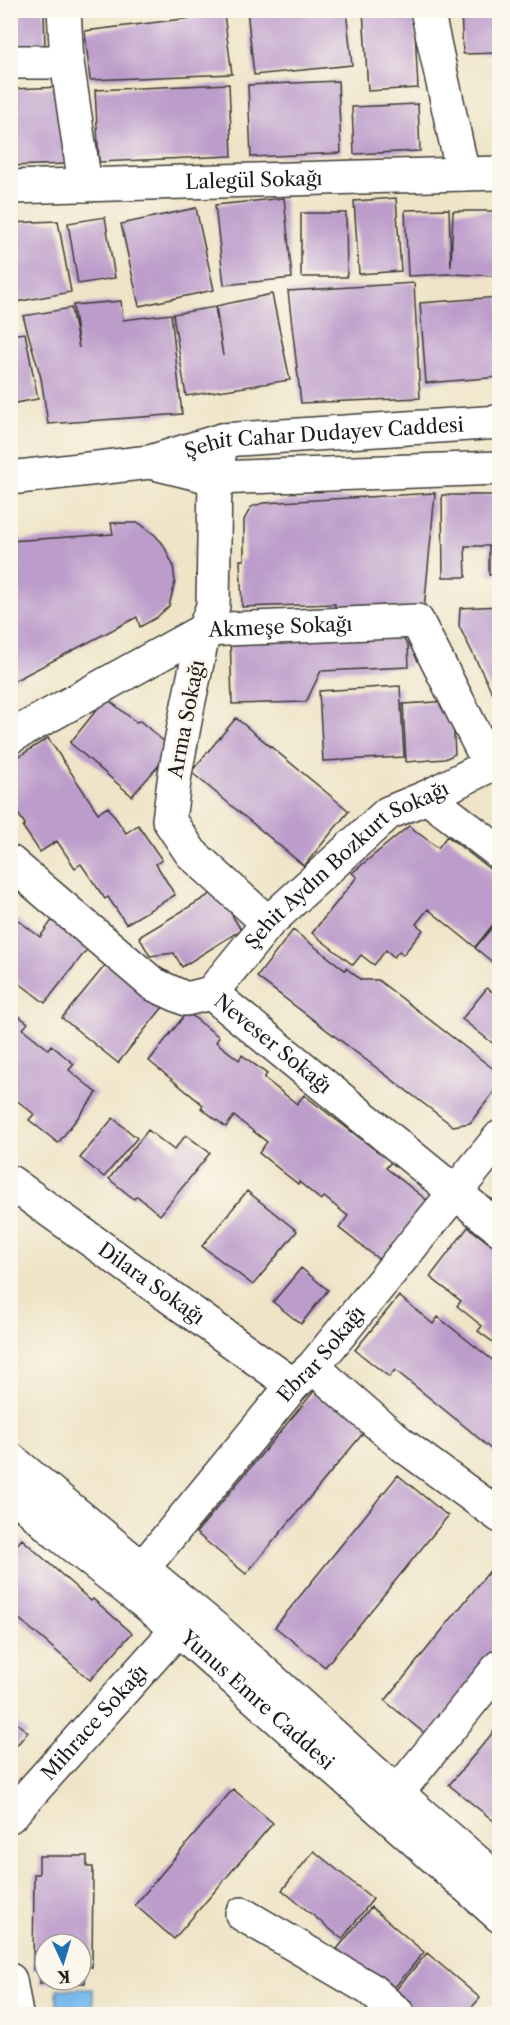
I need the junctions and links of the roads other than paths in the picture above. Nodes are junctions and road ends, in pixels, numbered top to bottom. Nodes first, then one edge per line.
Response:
1 (64, 10) edge
2 (427, 10) edge
3 (10, 62) edge
4 (67, 62) junction
5 (500, 173) edge
6 (463, 174) junction
7 (85, 185) junction
8 (10, 187) edge
9 (500, 422) edge
10 (222, 440) junction
11 (150, 462) junction
12 (500, 468) edge
13 (10, 478) edge
14 (215, 478) junction
15 (204, 630) junction
16 (10, 737) edge
17 (495, 762) edge
18 (427, 797) junction
19 (500, 853) edge
20 (10, 862) edge
21 (268, 923) junction
22 (211, 993) junction
23 (500, 1137) edge
24 (10, 1182) edge
25 (454, 1191) junction
26 (500, 1229) edge
27 (303, 1376) junction
28 (10, 1459) edge
29 (10, 1491) edge
30 (500, 1516) edge
31 (142, 1569) junction
32 (178, 1629) junction
33 (500, 1666) edge
34 (397, 1793) junction
35 (10, 1816) edge
36 (500, 1882) edge
37 (242, 1914) dead end
38 (500, 1916) edge
39 (10, 1980) edge
40 (16, 2014) edge
41 (398, 2014) edge

1 - 4 street
2 - 6 street
3 - 4 street
4 - 7 street
5 - 6 street, Lalegül Sokağı
6 - 7 street, Lalegül Sokağı
7 - 8 street, Lalegül Sokağı
9 - 10 street, Şehit Cahar Dudayev Caddesi
10 - 11 street, Şehit Cahar Dudayev Caddesi
10 - 14 street, Arma Sokağı
11 - 13 street, Şehit Cahar Dudayev Caddesi
11 - 14 street, Şehit Cahar Dudayev Caddesi
12 - 14 street, Şehit Cahar Dudayev Caddesi
14 - 15 street, Arma Sokağı
15 - 16 street, Akmeşe Sokağı
15 - 17 street, Akmeşe Sokağı
15 - 21 street, Arma Sokağı
17 - 18 street, Şehit Aydın Bozkurt Sokağı
18 - 19 street
18 - 21 street, Şehit Aydın Bozkurt Sokağı
20 - 22 street, Neveser Sokağı
21 - 22 street, Şehit Aydın Bozkurt Sokağı
22 - 25 street, Neveser Sokağı
23 - 25 street, Ebrar Sokağı
24 - 27 street, Dilara Sokağı
25 - 26 street, Neveser Sokağı
25 - 27 street, Ebrar Sokağı
27 - 30 street, Dilara Sokağı
27 - 31 street, Ebrar Sokağı
28 - 31 street, Yunus Emre Caddesi
29 - 32 street, Yunus Emre Caddesi
31 - 34 street, Yunus Emre Caddesi
32 - 35 street, Mihrace Sokağı
32 - 38 street, Yunus Emre Caddesi
33 - 34 street
34 - 36 street, Yunus Emre Caddesi
37 - 41 street
39 - 40 street

